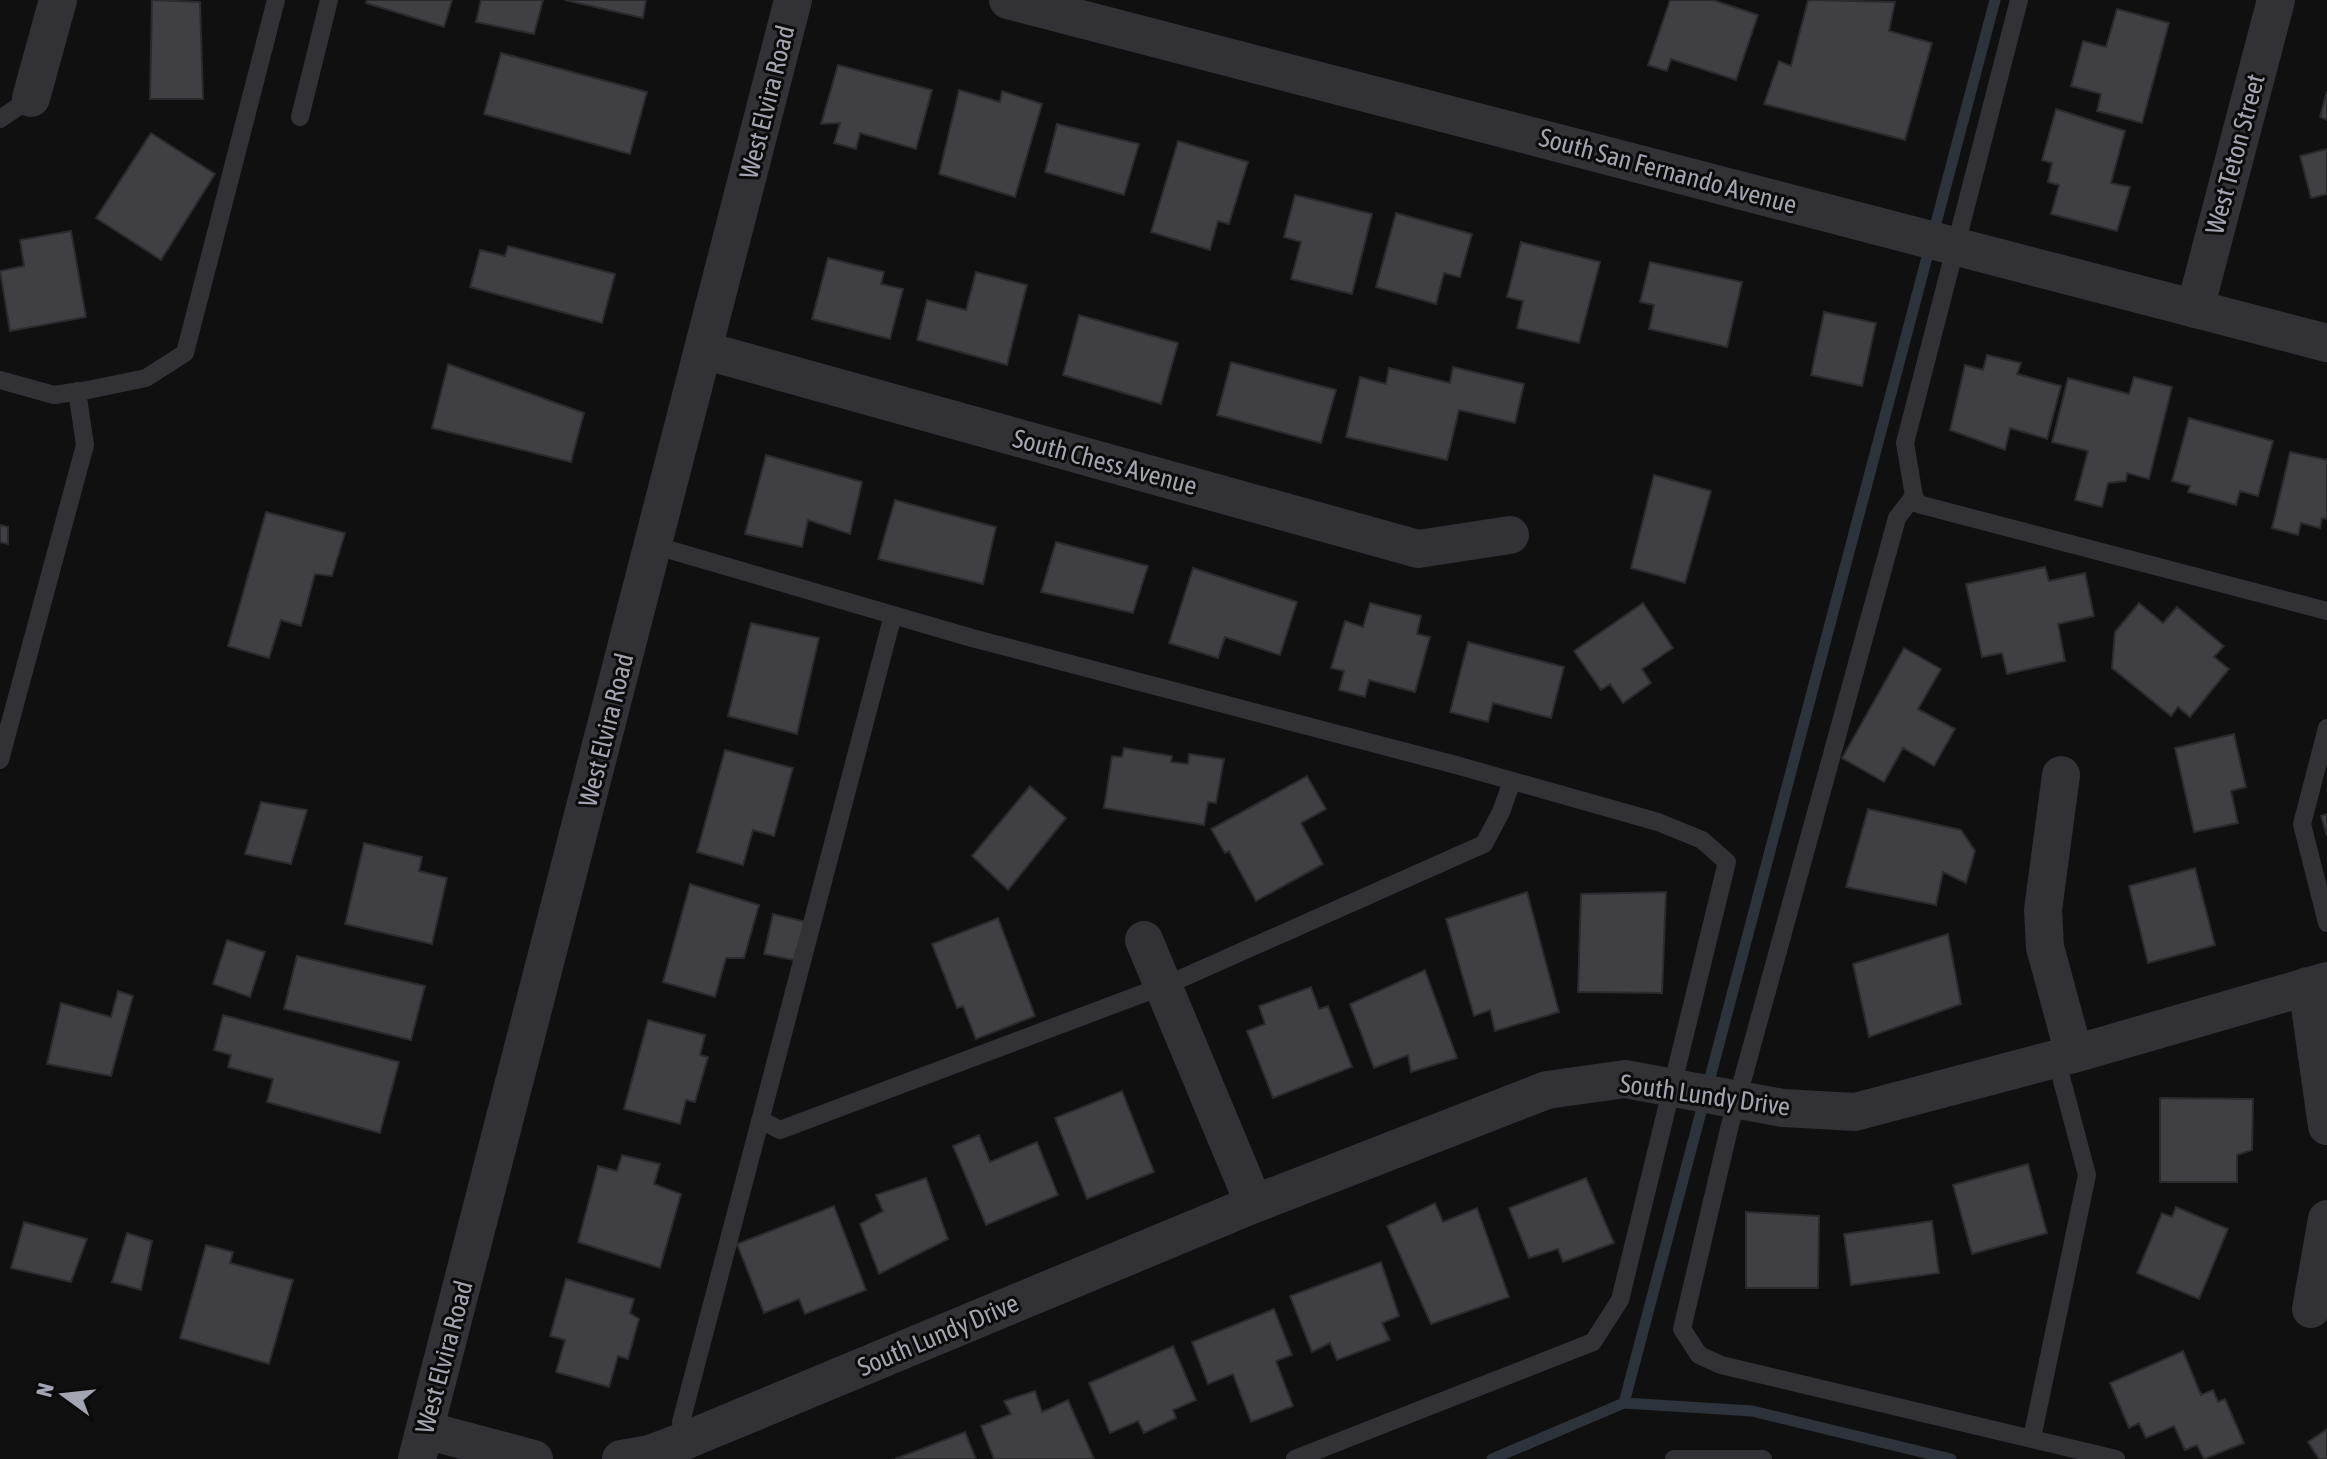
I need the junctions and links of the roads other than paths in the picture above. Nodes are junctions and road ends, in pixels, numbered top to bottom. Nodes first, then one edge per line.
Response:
1 (58, 0) edge
2 (276, 0) edge
3 (329, 0) edge
4 (793, 0) edge
5 (1008, 0) edge
6 (2019, 0) edge
7 (2276, 0) edge
8 (31, 98) joint
9 (300, 117) dead end
10 (0, 119) edge
11 (1956, 247) junction
12 (2195, 309) junction
13 (2327, 343) edge
14 (703, 350) junction
15 (0, 380) edge
16 (77, 391) junction
17 (1914, 496) junction
18 (1510, 535) dead end
19 (653, 545) junction
20 (2327, 611) edge
21 (893, 615) junction
22 (2327, 728) edge
23 (0, 760) edge
24 (2061, 775) dead end
25 (1512, 781) junction
26 (2327, 923) edge
27 (1144, 940) dead end
28 (2317, 983) edge
29 (1163, 986) junction
30 (2065, 1056) junction
31 (1671, 1087) junction
32 (1737, 1100) junction
33 (761, 1120) junction
34 (2327, 1126) edge
35 (1254, 1204) junction
36 (2327, 1219) edge
37 (2311, 1309) dead end
38 (2032, 1438) junction
39 (689, 1439) junction
40 (421, 1445) edge
41 (534, 1459) edge
42 (621, 1459) edge
43 (1295, 1459) edge
44 (1674, 1459) edge
45 (1763, 1459) edge
46 (2116, 1459) edge

1 - 8 street
2 - 16 lane
3 - 9 lane
4 - 14 street, West Elvira Road
5 - 11 street, South San Fernando Avenue
6 - 11 lane
7 - 12 street, West Teton Street
8 - 10 lane
11 - 12 street, South San Fernando Avenue
11 - 17 lane
12 - 13 street, South San Fernando Avenue
14 - 18 street, South Chess Avenue
14 - 19 street, West Elvira Road
15 - 16 lane
16 - 23 lane
17 - 20 lane
17 - 32 lane
19 - 21 lane
19 - 40 street, West Elvira Road
21 - 25 lane
21 - 33 lane
22 - 26 lane
24 - 30 street
25 - 29 lane
25 - 31 lane
27 - 29 street
28 - 30 street, South Lundy Drive
28 - 34 street, South Lundy Drive
29 - 33 lane
29 - 35 street
30 - 32 street, South Lundy Drive
30 - 38 lane
31 - 32 street, South Lundy Drive
31 - 35 street, South Lundy Drive
31 - 43 lane
32 - 38 lane
33 - 39 lane
35 - 39 street, South Lundy Drive
36 - 37 street
38 - 46 lane
39 - 42 street, South Lundy Drive
40 - 41 street
44 - 45 lane

